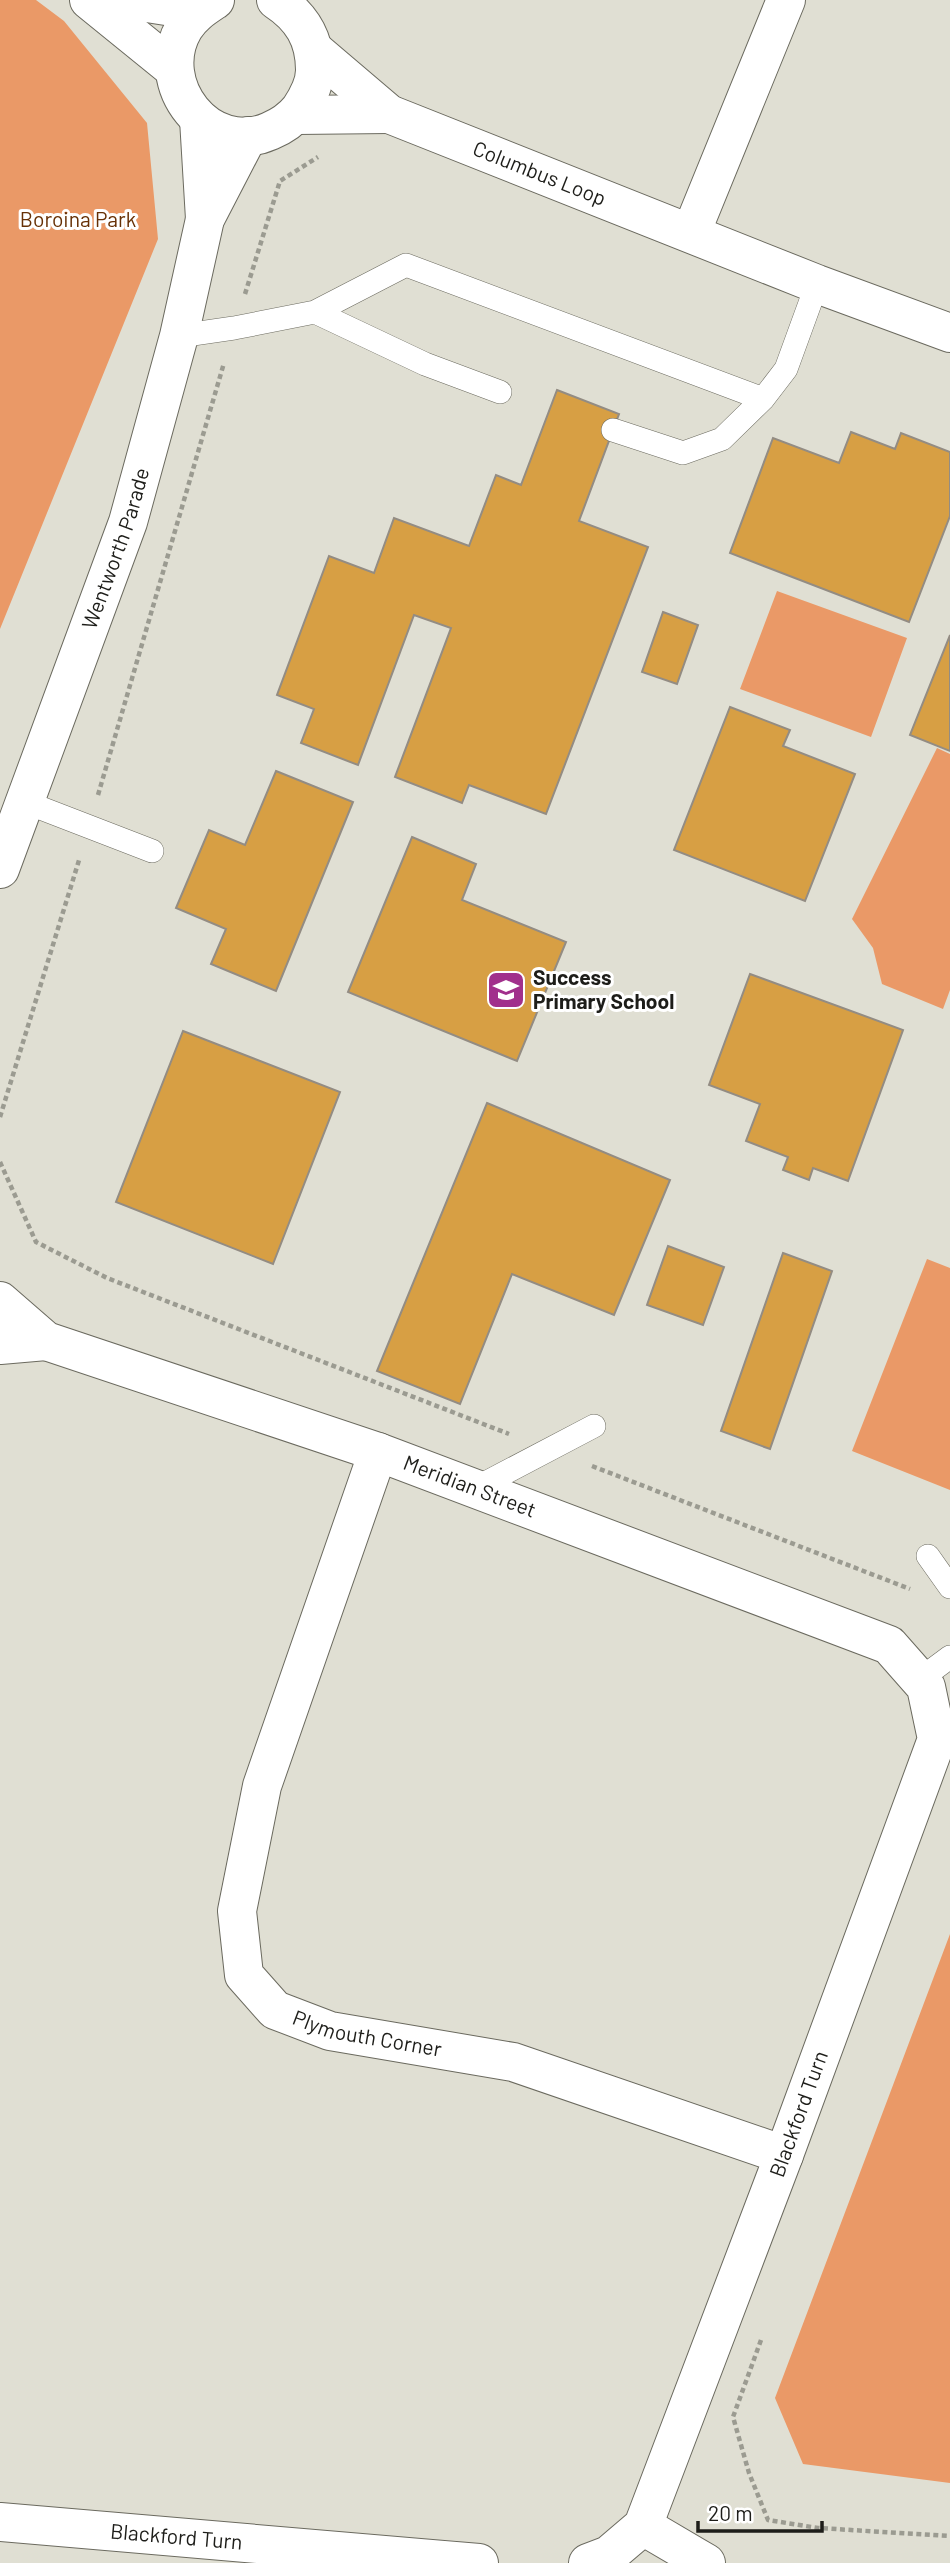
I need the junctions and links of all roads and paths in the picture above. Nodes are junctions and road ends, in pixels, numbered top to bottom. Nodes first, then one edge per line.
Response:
1 (89, 0) edge
2 (128, 0) edge
3 (786, 0) edge
4 (286, 3) edge
5 (207, 5) edge
6 (315, 51) junction
7 (174, 69) junction
8 (389, 114) junction
9 (296, 115) junction
10 (199, 119) junction
11 (248, 136) junction
12 (326, 152) dead end
13 (205, 219) junction
14 (691, 233) junction
15 (817, 284) junction
16 (315, 312) junction
17 (234, 328) junction
18 (950, 333) edge
19 (179, 336) junction
20 (500, 392) dead end
21 (763, 399) junction
22 (613, 429) dead end
23 (25, 802) junction
24 (89, 827) junction
25 (152, 851) dead end
26 (0, 869) edge
27 (0, 1117) edge
28 (0, 1162) edge
29 (0, 1301) edge
30 (46, 1341) junction
31 (0, 1345) edge
32 (594, 1426) dead end
33 (549, 1450) junction
34 (378, 1452) junction
35 (474, 1489) junction
36 (928, 1556) dead end
37 (950, 1587) edge
38 (911, 1590) dead end
39 (889, 1645) joint
40 (950, 1657) edge
41 (919, 1680) junction
42 (784, 2155) junction
43 (761, 2339) dead end
44 (0, 2522) edge
45 (643, 2526) junction
46 (950, 2536) edge
47 (479, 2563) edge
48 (587, 2563) edge
49 (706, 2563) edge

1 - 7 street
2 - 5 street
3 - 14 street
4 - 6 street
5 - 7 street
6 - 8 street, Columbus Loop
6 - 9 street
7 - 10 street
8 - 9 street, Columbus Loop
8 - 14 street, Columbus Loop
9 - 11 street
10 - 11 street
10 - 13 street, Wentworth Parade
11 - 13 street, Wentworth Parade
12 - 17 path
13 - 19 street, Wentworth Parade
14 - 15 street, Columbus Loop
15 - 18 street, Columbus Loop
15 - 21 lane
16 - 17 lane
16 - 20 lane
16 - 21 lane
17 - 19 lane
17 - 24 path
19 - 23 street, Wentworth Parade
21 - 22 lane
23 - 24 lane
23 - 26 street, Wentworth Parade
24 - 25 lane
24 - 27 path
28 - 33 path
29 - 30 street, Meridian Street
30 - 31 street, Meridian Street
30 - 34 street, Meridian Street
32 - 33 lane
33 - 35 lane
33 - 38 path
34 - 35 street, Meridian Street
34 - 42 street, Plymouth Corner
35 - 39 street, Meridian Street
36 - 37 lane
39 - 41 street, Blackford Turn
40 - 41 lane
41 - 42 street, Blackford Turn
42 - 45 street, Blackford Turn
43 - 46 path
44 - 47 street, Blackford Turn
45 - 48 street, Blackford Turn
45 - 49 street

